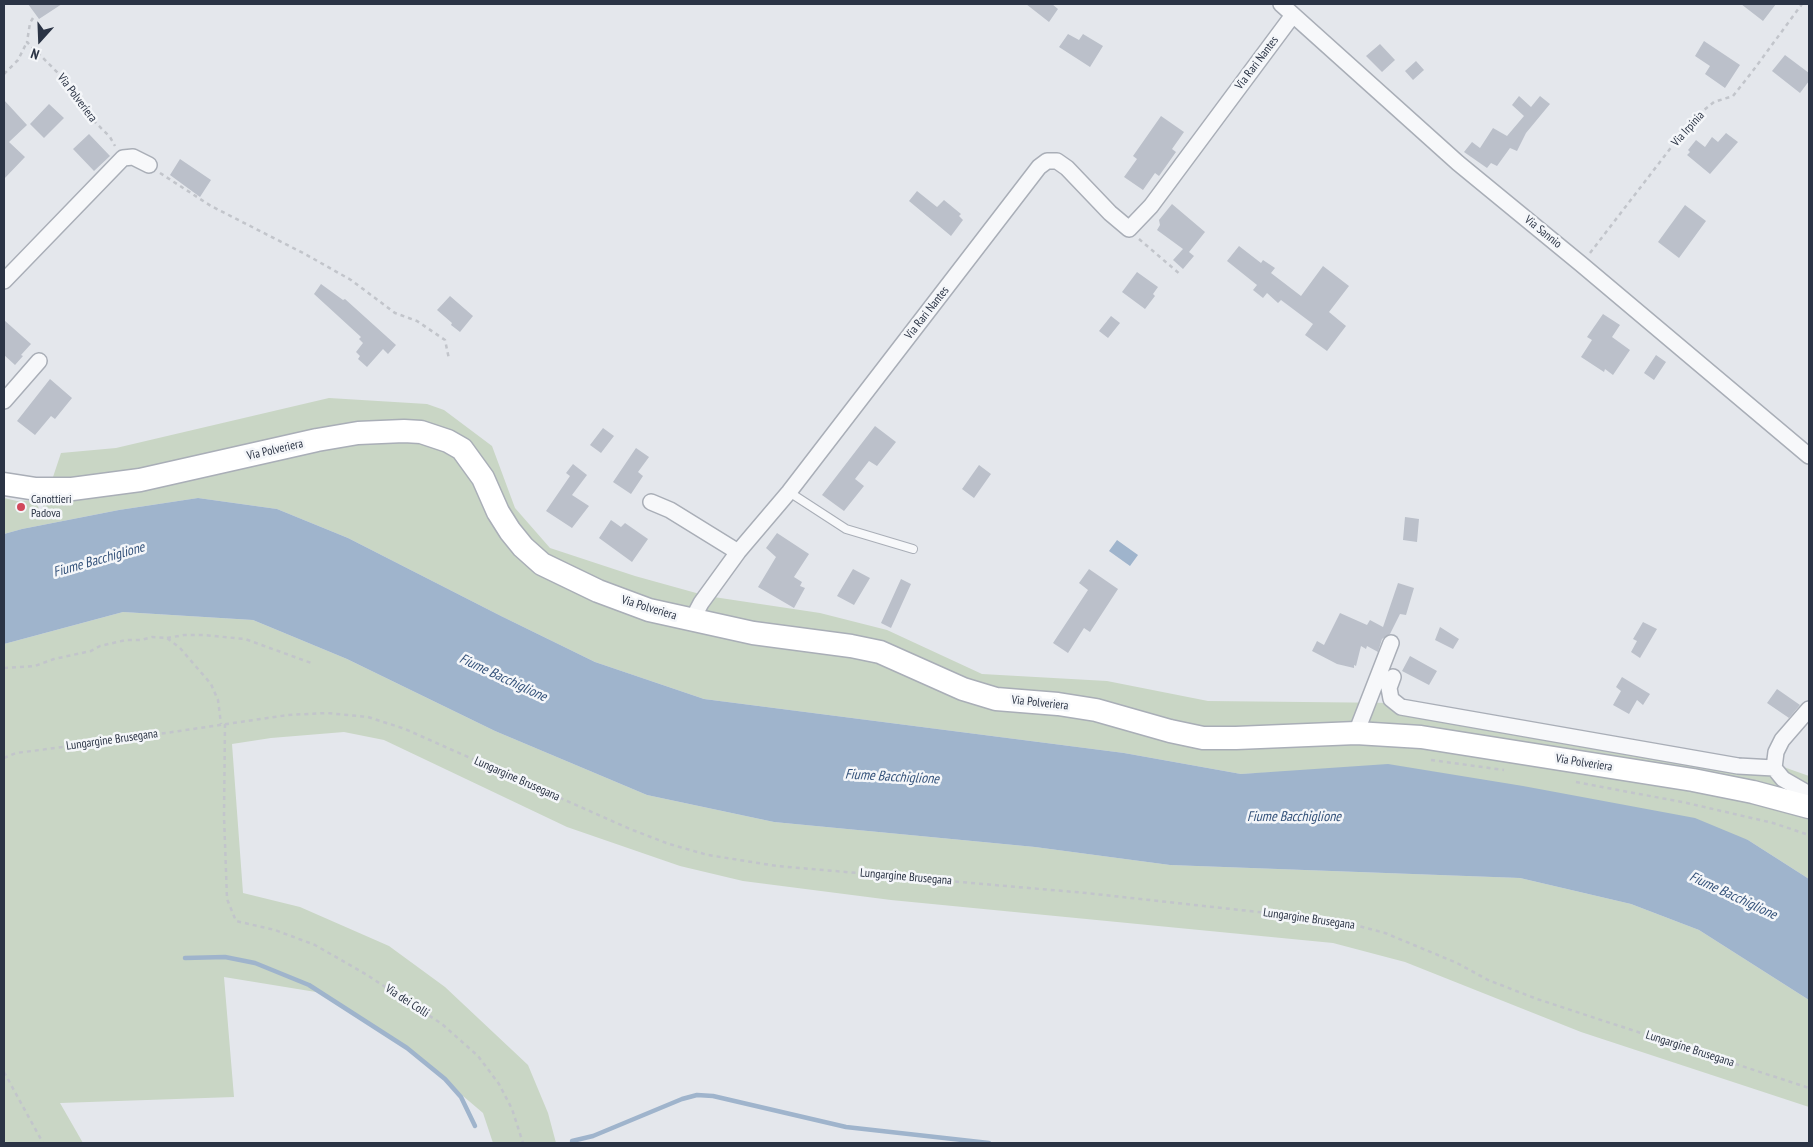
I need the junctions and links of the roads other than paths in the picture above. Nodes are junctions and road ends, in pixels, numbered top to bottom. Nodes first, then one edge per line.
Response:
1 (1281, 4) edge
2 (1294, 15) junction
3 (149, 165) road end
4 (4, 281) edge
5 (39, 361) dead end
6 (4, 401) edge
7 (1809, 456) edge
8 (4, 484) edge
9 (789, 492) junction
10 (651, 502) dead end
11 (913, 550) dead end
12 (738, 552) junction
13 (692, 620) junction
14 (1391, 643) dead end
15 (1393, 677) dead end
16 (1809, 708) edge
17 (1356, 732) junction
18 (1774, 768) junction
19 (1809, 794) edge
20 (1809, 807) edge

1 - 2 street, Via Sannio
2 - 7 street, Via Sannio
2 - 9 street, Via Rari Nantes
3 - 4 street
5 - 6 street
8 - 13 street, Via Polveriera
9 - 11 lane
9 - 12 street, Via Rari Nantes
10 - 12 street
12 - 13 street, Via Rari Nantes
13 - 17 street, Via Polveriera
14 - 17 street
15 - 18 street, Via Polveriera
16 - 18 street
17 - 20 street, Via Polveriera
18 - 19 street

